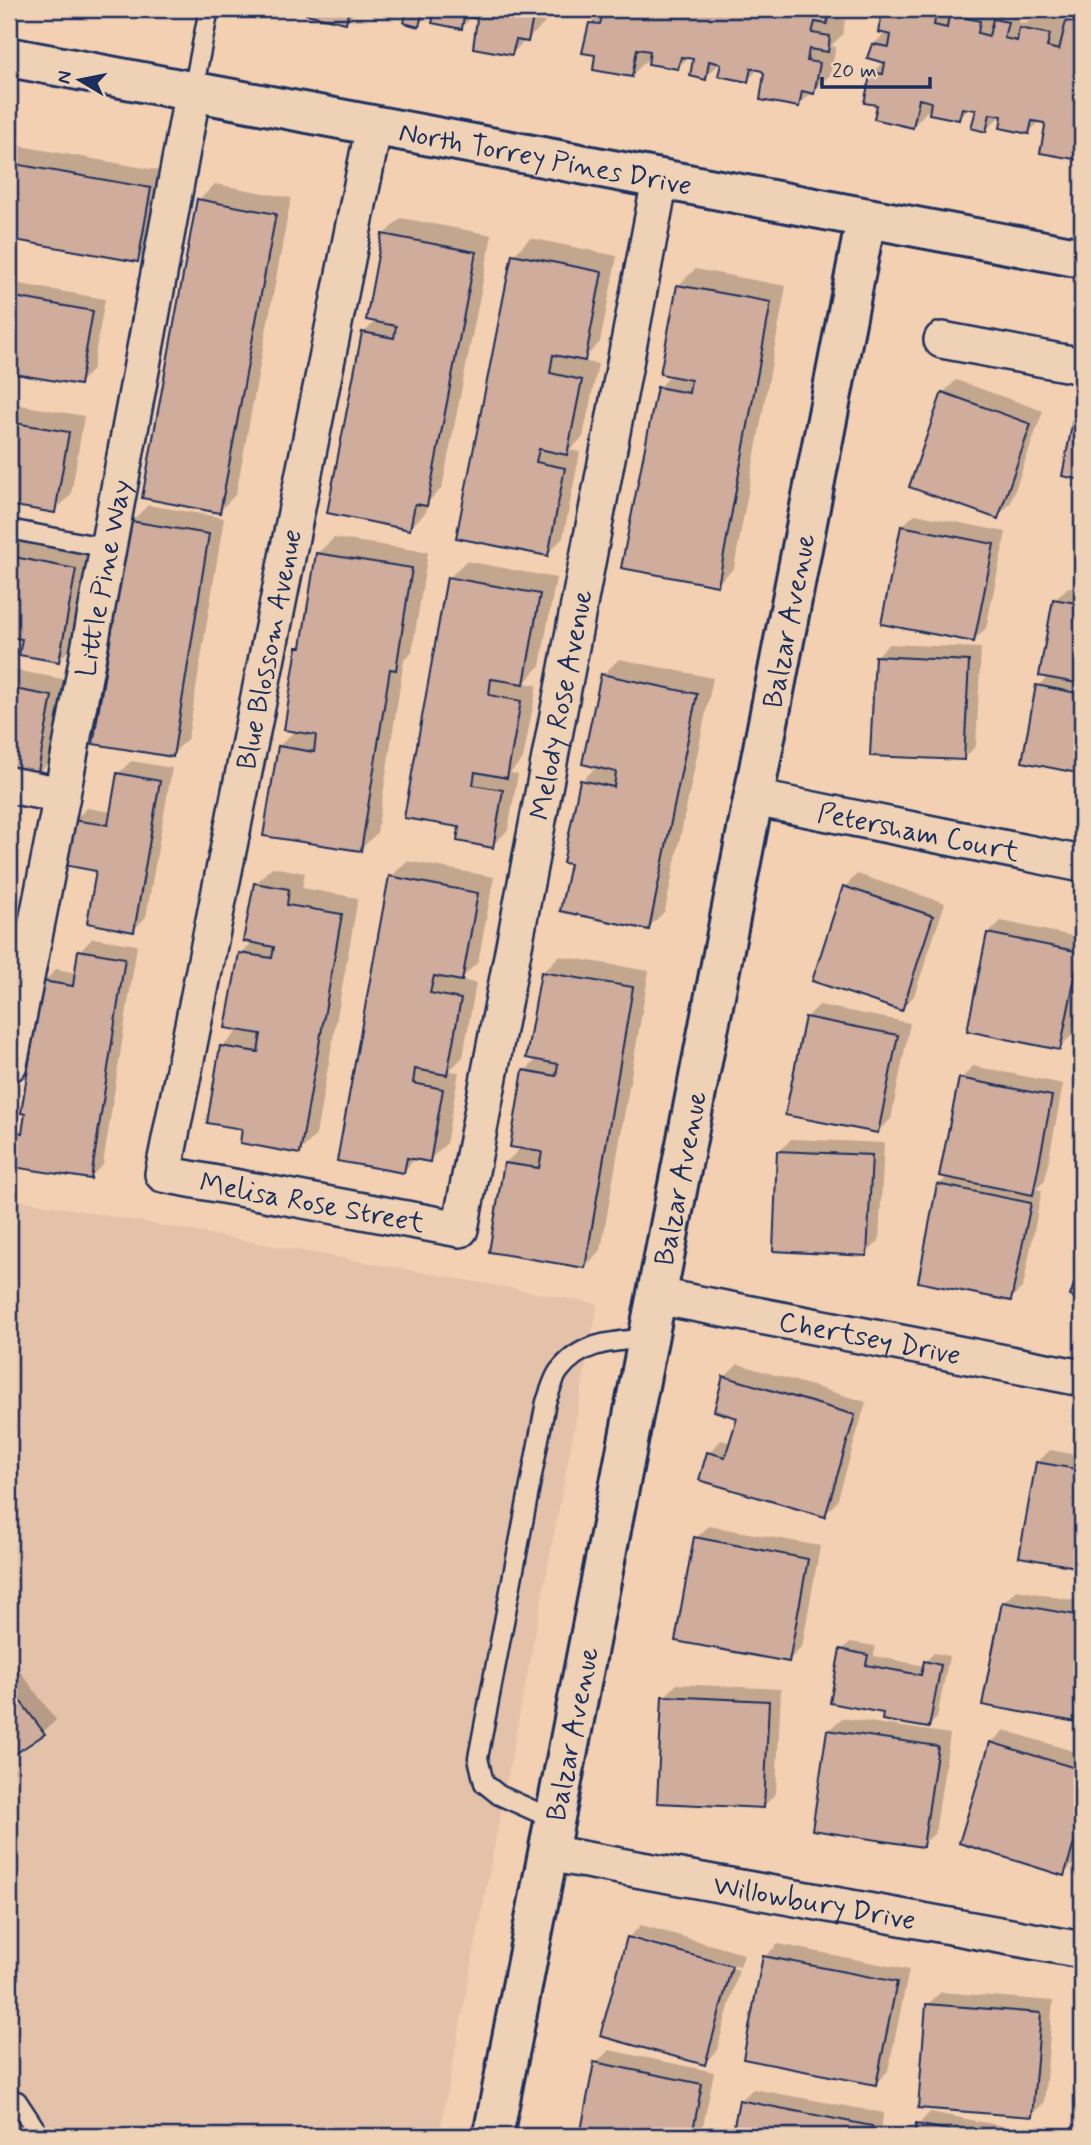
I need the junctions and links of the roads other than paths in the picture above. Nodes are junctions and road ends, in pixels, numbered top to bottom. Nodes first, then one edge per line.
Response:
1 (209, 9) edge
2 (9, 57) edge
3 (193, 91) junction
4 (374, 125) junction
5 (660, 180) junction
6 (866, 219) junction
7 (1082, 258) edge
8 (942, 340) dead end
9 (1082, 366) edge
10 (9, 529) edge
11 (108, 548) junction
12 (9, 785) edge
13 (62, 795) junction
14 (754, 798) junction
15 (1082, 864) edge
16 (10, 1053) edge
17 (163, 1174) joint
18 (460, 1229) joint
19 (657, 1296) junction
20 (648, 1338) junction
21 (1082, 1378) edge
22 (552, 1836) junction
23 (1082, 1950) edge
24 (17, 2101) dead end
25 (40, 2136) edge
26 (493, 2136) edge

1 - 3 lane
2 - 3 street, North Torrey Pines Drive
3 - 4 street, North Torrey Pines Drive
3 - 11 street, Little Pine Way
4 - 5 street, North Torrey Pines Drive
4 - 17 street, Blue Blossom Avenue
5 - 6 street, North Torrey Pines Drive
5 - 18 street, Melody Rose Avenue
6 - 7 street, North Torrey Pines Drive
6 - 14 street, Balzar Avenue
8 - 9 street
10 - 11 lane
11 - 13 street, Little Pine Way
12 - 13 street
13 - 16 street, Little Pine Way
14 - 15 street, Petersham Court
14 - 19 street, Balzar Avenue
17 - 18 street, Melisa Rose Street
19 - 20 street, Balzar Avenue
19 - 21 street, Chertsey Drive
20 - 22 street, Balzar Avenue
20 - 22 lane
22 - 23 street, Willowbury Drive
22 - 26 street, Balzar Avenue
24 - 25 lane

